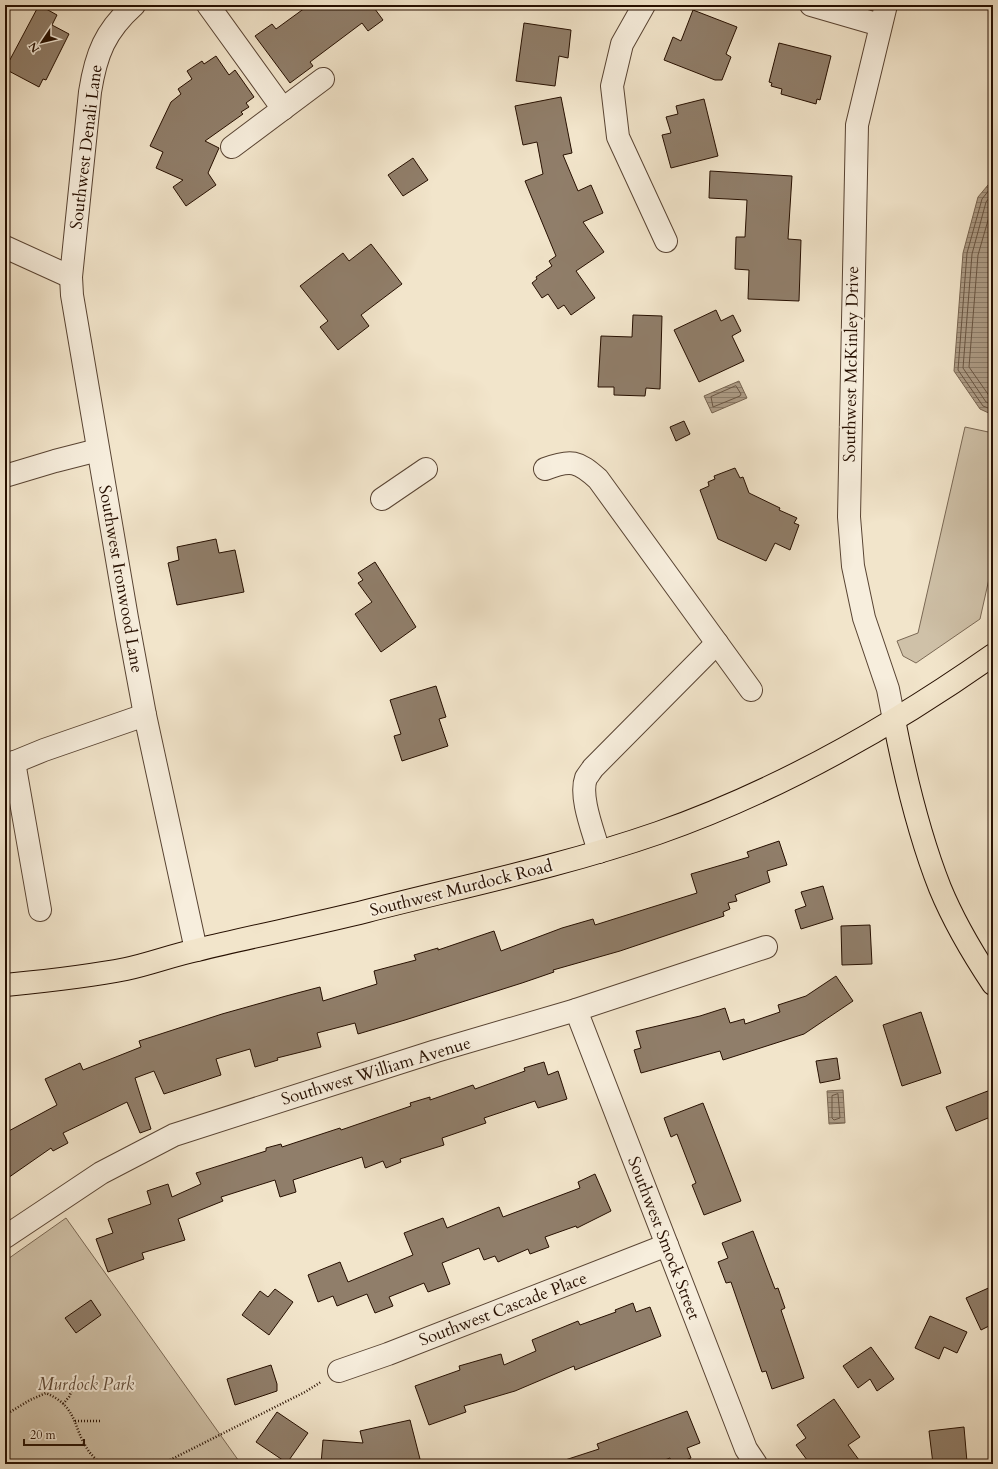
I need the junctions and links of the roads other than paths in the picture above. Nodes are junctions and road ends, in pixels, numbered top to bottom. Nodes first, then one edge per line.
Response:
1 (134, 5) edge
2 (208, 5) edge
3 (644, 5) edge
4 (811, 5) edge
5 (883, 15) edge
6 (323, 79) dead end
7 (283, 109) junction
8 (232, 147) dead end
9 (666, 241) dead end
10 (5, 246) edge
11 (71, 277) junction
12 (98, 450) junction
13 (426, 469) dead end
14 (545, 469) dead end
15 (5, 476) edge
16 (382, 499) dead end
17 (717, 644) junction
18 (993, 654) edge
19 (751, 690) dead end
20 (145, 715) junction
21 (894, 720) junction
22 (10, 764) edge
23 (599, 852) junction
24 (40, 910) dead end
25 (766, 947) dead end
26 (196, 950) junction
27 (993, 984) edge
28 (5, 985) edge
29 (576, 1010) junction
30 (5, 1237) edge
31 (667, 1245) junction
32 (339, 1371) road end
33 (756, 1464) edge

1 - 11 street, Southwest Denali Lane
2 - 7 street
3 - 9 street
4 - 5 street
5 - 21 street, Southwest McKinley Drive
6 - 7 street
7 - 8 street
10 - 11 street
11 - 12 street, Southwest Ironwood Lane
12 - 15 street
12 - 20 street, Southwest Ironwood Lane
13 - 16 street
14 - 17 street
17 - 19 street
17 - 23 street
18 - 21 main road, Southwest Murdock Road
20 - 22 street
20 - 26 street, Southwest Ironwood Lane
21 - 23 main road, Southwest Murdock Road
21 - 27 main road
22 - 24 street
23 - 26 main road, Southwest Murdock Road
25 - 29 street, Southwest William Avenue
26 - 28 main road, Southwest Murdock Road
29 - 30 street, Southwest William Avenue
29 - 31 street, Southwest Smock Street
31 - 32 street, Southwest Cascade Place
31 - 33 street, Southwest Smock Street

